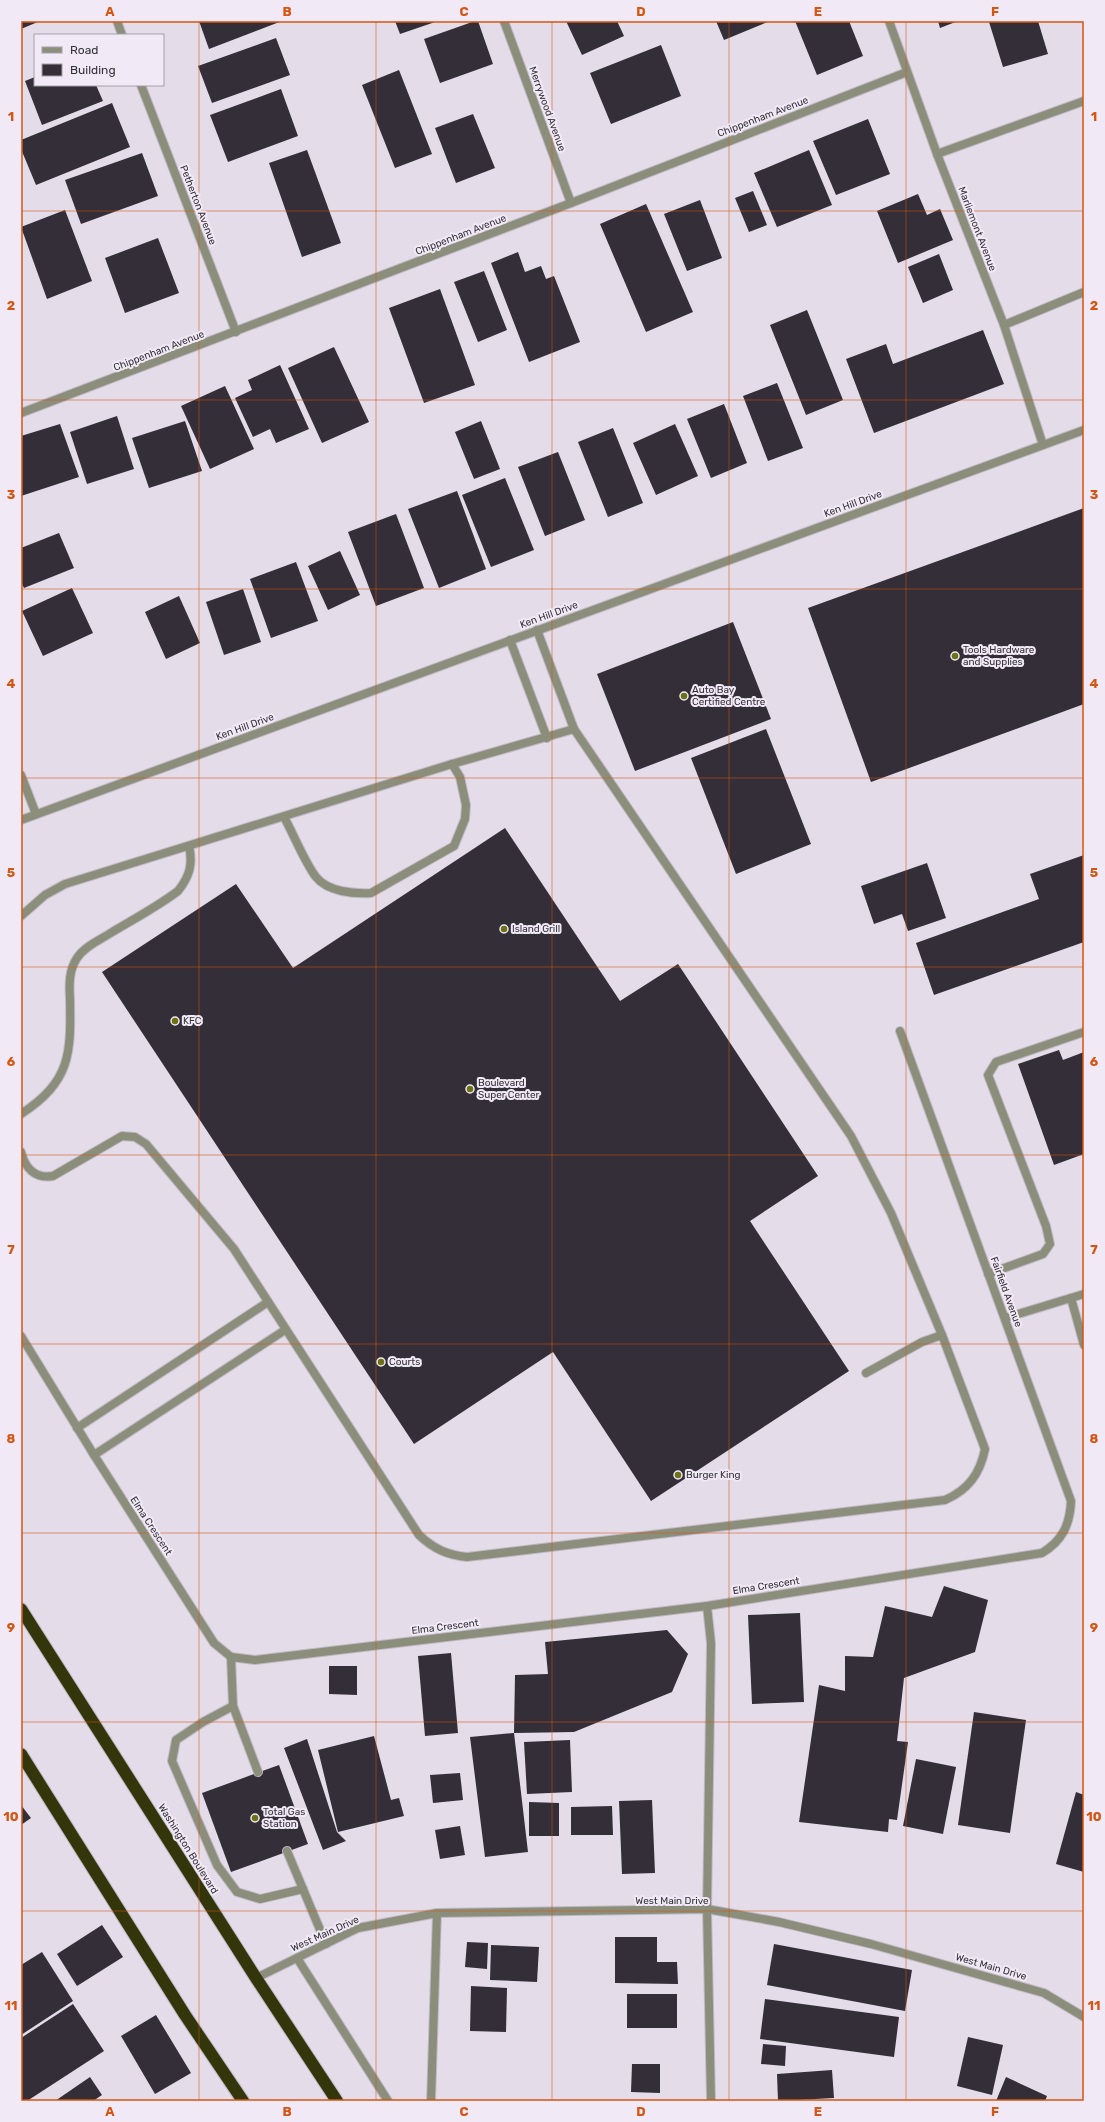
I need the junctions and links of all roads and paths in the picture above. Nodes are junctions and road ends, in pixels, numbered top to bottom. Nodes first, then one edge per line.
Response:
1 (117, 21) edge
2 (504, 21) edge
3 (889, 21) edge
4 (122, 34) edge
5 (907, 72) junction
6 (142, 86) edge
7 (1084, 101) edge
8 (937, 154) junction
9 (571, 203) junction
10 (1084, 292) edge
11 (1004, 325) junction
12 (236, 332) junction
13 (21, 413) edge
14 (1084, 430) edge
15 (1043, 445) junction
16 (537, 630) junction
17 (510, 640) junction
18 (574, 729) junction
19 (547, 738) junction
20 (452, 764) junction
21 (21, 775) edge
22 (36, 814) junction
23 (284, 816) junction
24 (21, 820) edge
25 (189, 846) junction
26 (21, 916) edge
27 (900, 1031) dead end
28 (1084, 1032) edge
29 (21, 1114) edge
30 (21, 1152) edge
31 (988, 1274) junction
32 (1084, 1294) edge
33 (1071, 1298) junction
34 (268, 1302) junction
35 (1004, 1318) junction
36 (285, 1330) junction
37 (942, 1335) junction
38 (21, 1336) edge
39 (1084, 1345) edge
40 (866, 1373) dead end
41 (77, 1428) junction
42 (94, 1455) junction
43 (1042, 1553) joint
44 (708, 1606) junction
45 (21, 1608) edge
46 (231, 1657) junction
47 (233, 1706) junction
48 (21, 1754) edge
49 (258, 1772) dead end
50 (287, 1852) dead end
51 (303, 1889) junction
52 (707, 1910) junction
53 (437, 1913) junction
54 (326, 1944) junction
55 (297, 1958) junction
56 (256, 1978) junction
57 (1084, 2016) edge
58 (243, 2101) edge
59 (337, 2101) edge
60 (388, 2101) edge
61 (432, 2101) edge
62 (711, 2101) edge

1 - 4 street
2 - 9 street, Merrywood Avenue
3 - 5 street, Marliemont Avenue
5 - 8 street, Marliemont Avenue
5 - 9 street, Chippenham Avenue
6 - 12 street, Petherton Avenue
7 - 8 street
8 - 11 street, Marliemont Avenue
9 - 12 street, Chippenham Avenue
10 - 11 street
11 - 15 street, Marliemont Avenue
12 - 13 street, Chippenham Avenue
14 - 15 street, Ken Hill Drive
15 - 16 street, Ken Hill Drive
16 - 17 street, Ken Hill Drive
16 - 18 street
17 - 19 street
17 - 22 street, Ken Hill Drive
18 - 19 street
18 - 37 street
19 - 20 street
20 - 23 street
20 - 23 street
21 - 22 street
22 - 24 street, Ken Hill Drive
23 - 25 street
25 - 26 street
25 - 29 street
27 - 31 street, Fairfield Avenue
28 - 31 street
30 - 34 street
31 - 35 street, Fairfield Avenue
32 - 33 street
33 - 35 street
33 - 39 street
34 - 36 street
34 - 41 street
35 - 43 street, Fairfield Avenue
36 - 37 street
36 - 42 street
37 - 40 street
38 - 41 street, Elma Crescent
41 - 42 street, Elma Crescent
42 - 46 street, Elma Crescent
43 - 44 street, Elma Crescent
44 - 46 street, Elma Crescent
44 - 52 street
45 - 56 highway, Washington Boulevard
46 - 47 street
47 - 49 street
47 - 51 street
48 - 58 highway
50 - 51 street
51 - 54 street
52 - 53 street, West Main Drive
52 - 57 street, West Main Drive
52 - 62 street
53 - 54 street, West Main Drive
53 - 61 street
54 - 55 street, West Main Drive
55 - 56 street, West Main Drive
55 - 60 street
56 - 59 highway, Washington Boulevard

